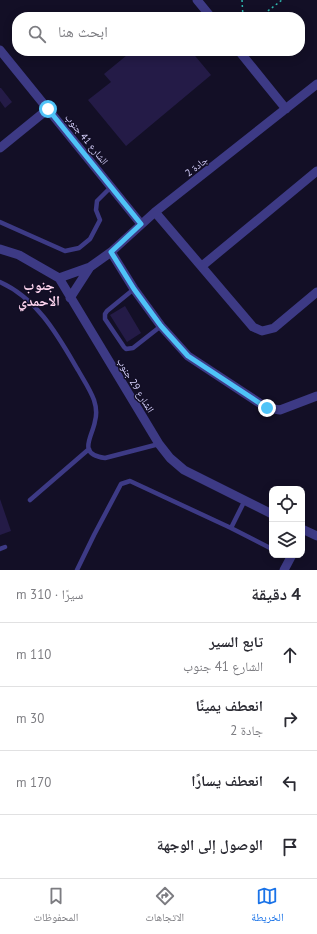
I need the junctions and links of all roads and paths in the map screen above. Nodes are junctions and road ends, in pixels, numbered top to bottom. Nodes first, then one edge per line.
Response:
1 (197, 0) edge
2 (242, 0) edge
3 (282, 0) edge
4 (207, 12) edge
5 (243, 12) edge
6 (266, 12) edge
7 (0, 50) edge
8 (243, 56) edge
9 (317, 84) edge
10 (48, 109) junction
11 (286, 109) junction
12 (0, 148) edge
13 (317, 171) edge
14 (111, 187) junction
15 (155, 212) junction
16 (0, 222) edge
17 (141, 224) junction
18 (0, 249) edge
19 (111, 252) junction
20 (202, 266) junction
21 (90, 267) junction
22 (59, 278) junction
23 (0, 282) edge
24 (134, 289) junction
25 (317, 292) edge
26 (70, 298) junction
27 (161, 326) junction
28 (317, 396) edge
29 (159, 444) junction
30 (89, 449) junction
31 (30, 500) dead end
32 (245, 500) junction
33 (269, 512) edge
34 (231, 528) junction
35 (305, 532) edge
36 (317, 536) edge
37 (269, 547) edge
38 (287, 558) edge
39 (77, 570) edge
40 (284, 570) edge

1 - 4 street
2 - 5 path
3 - 6 path
7 - 10 street, الشارع 41 جنوب
8 - 11 street
9 - 11 street, جادة 2
10 - 12 street
10 - 14 street, الشارع 41 جنوب
11 - 15 street, جادة 2
13 - 20 street
14 - 16 lane
14 - 17 street, الشارع 41 جنوب
15 - 17 street, جادة 2
15 - 20 street
17 - 19 street, جادة 2
18 - 22 street
19 - 21 street, جادة 2
19 - 24 street
20 - 25 street
21 - 22 street, جادة 2
21 - 26 street, جادة 2
22 - 26 street, الشارع 29 جنوب
23 - 30 lane
24 - 27 street
24 - 27 lane
26 - 29 street, الشارع 29 جنوب
27 - 28 street
29 - 30 lane
29 - 32 street, الشارع 29 جنوب
30 - 31 lane
32 - 33 street, الشارع 29 جنوب
32 - 34 lane
34 - 37 lane
34 - 39 lane
35 - 36 street
38 - 40 street

